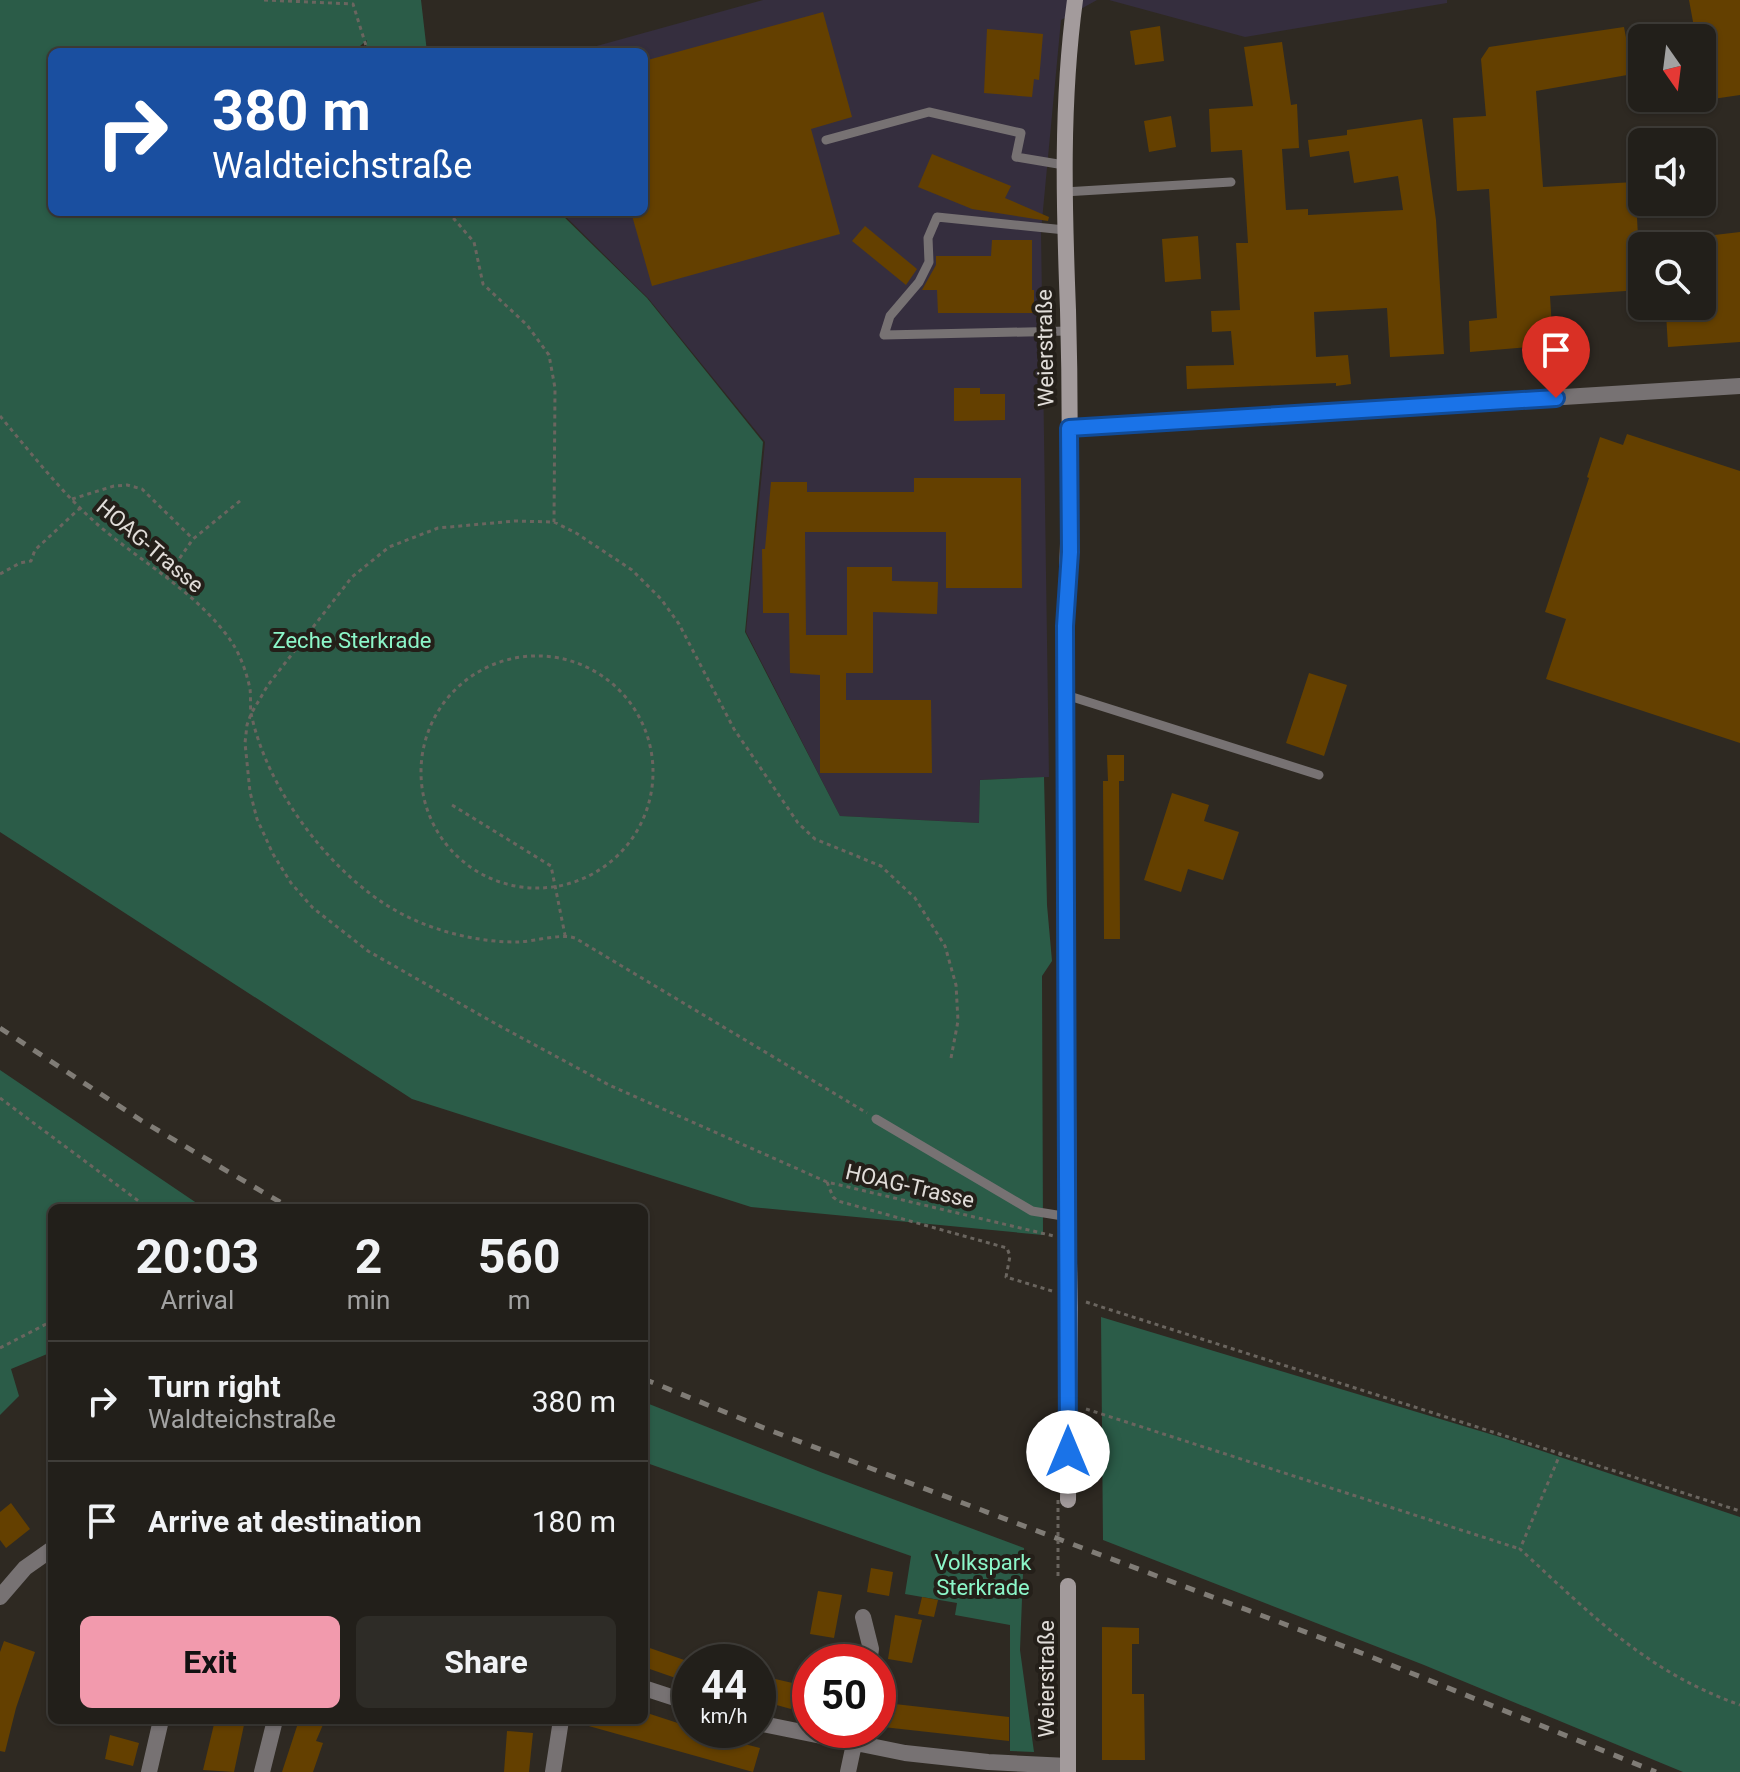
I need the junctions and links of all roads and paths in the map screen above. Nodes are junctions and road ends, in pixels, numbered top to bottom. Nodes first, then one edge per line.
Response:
1 (264, 0) edge
2 (1075, 0) edge
3 (367, 48) edge
4 (826, 140) dead end
5 (1064, 165) junction
6 (1231, 182) dead end
7 (1064, 192) junction
8 (451, 216) edge
9 (1065, 230) junction
10 (1068, 331) junction
11 (1740, 386) edge
12 (0, 416) edge
13 (1069, 428) junction
14 (72, 499) junction
15 (241, 500) dead end
16 (80, 508) junction
17 (554, 522) junction
18 (193, 539) junction
19 (0, 574) edge
20 (166, 578) junction
21 (1066, 695) junction
22 (251, 714) junction
23 (1319, 775) dead end
24 (452, 805) dead end
25 (555, 886) junction
26 (565, 935) junction
27 (951, 1058) dead end
28 (0, 1098) edge
29 (876, 1119) joint
30 (827, 1182) junction
31 (143, 1204) edge
32 (1069, 1217) junction
33 (1069, 1239) junction
34 (1051, 1291) dead end
35 (1075, 1304) junction
36 (48, 1323) edge
37 (0, 1348) edge
38 (1069, 1404) junction
39 (1561, 1452) junction
40 (1063, 1500) joint
41 (1740, 1511) edge
42 (1520, 1549) junction
43 (48, 1552) edge
44 (1063, 1583) joint
45 (0, 1597) edge
46 (863, 1617) dead end
47 (870, 1644) edge
48 (648, 1689) edge
49 (672, 1697) edge
50 (1740, 1705) edge
51 (160, 1724) edge
52 (274, 1724) edge
53 (560, 1724) edge
54 (896, 1745) edge
55 (852, 1748) edge
56 (1068, 1769) edge
57 (149, 1772) edge
58 (262, 1772) edge
59 (553, 1772) edge
60 (848, 1772) edge

1 - 3 path
2 - 5 main road, Weierstraße
4 - 5 lane
5 - 7 main road, Weierstraße
6 - 7 lane
7 - 9 main road, Weierstraße
8 - 17 path
9 - 10 main road, Weierstraße
9 - 10 lane
10 - 13 main road, Weierstraße
11 - 13 street
12 - 14 path, HOAG-Trasse
13 - 21 main road, Weierstraße
14 - 16 path, HOAG-Trasse
14 - 18 path
15 - 18 path
16 - 19 path
16 - 20 path, HOAG-Trasse
17 - 22 path
17 - 27 path
18 - 20 path
20 - 22 path, HOAG-Trasse
21 - 23 lane
21 - 32 main road, Weierstraße
22 - 26 path
22 - 30 path
24 - 25 path
25 - 25 path
25 - 26 path
26 - 29 path
28 - 31 path
29 - 32 lane
30 - 33 path, HOAG-Trasse
30 - 34 path, HOAG-Trasse
32 - 33 main road, Weierstraße
33 - 35 main road, Weierstraße, bridge
35 - 38 main road, Weierstraße
35 - 39 path
36 - 37 path
38 - 40 main road, Weierstraße
38 - 42 path
39 - 41 path
39 - 42 path
40 - 44 path, bridge
42 - 50 path
43 - 45 street
44 - 56 main road, Weierstraße
46 - 47 street
48 - 49 street
51 - 57 street
52 - 58 street
53 - 59 street
54 - 56 street
55 - 60 street

